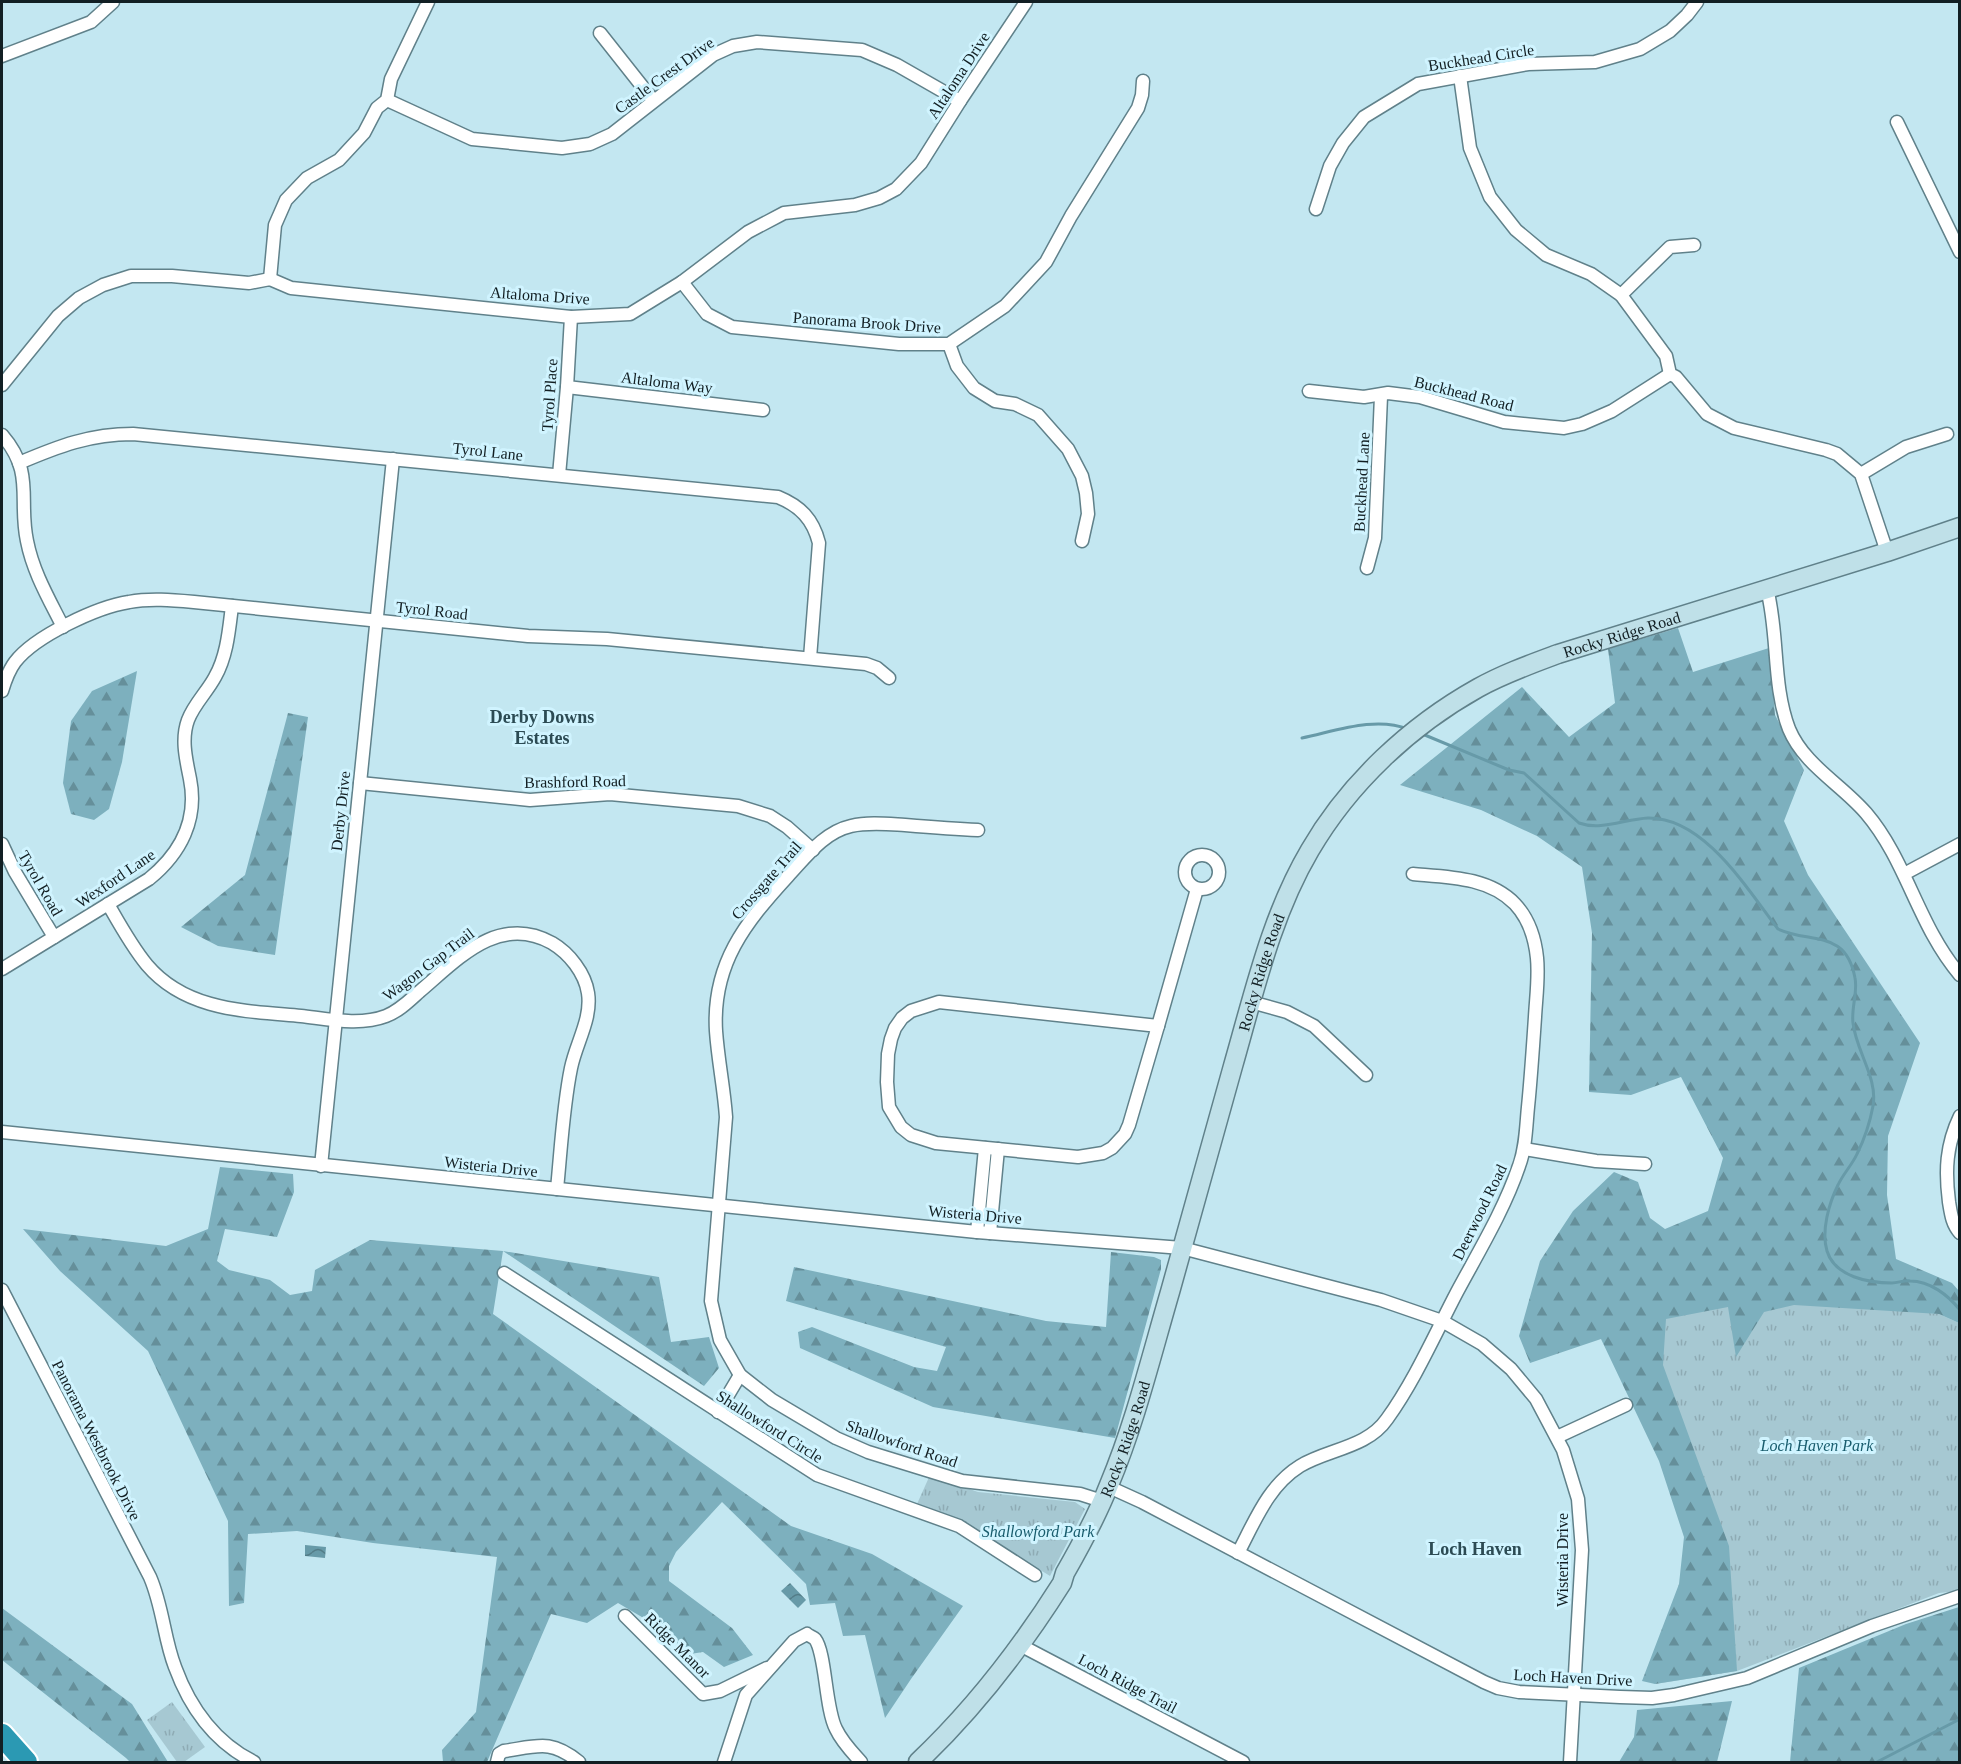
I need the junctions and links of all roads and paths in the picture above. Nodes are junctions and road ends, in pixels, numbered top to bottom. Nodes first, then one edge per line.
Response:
1 (113, 2) edge
2 (428, 2) edge
3 (1026, 2) edge
4 (1697, 2) edge
5 (600, 33) dead end
6 (2, 56) edge
7 (1460, 76) junction
8 (1143, 81) dead end
9 (387, 99) junction
10 (654, 100) junction
11 (960, 101) junction
12 (1897, 122) dead end
13 (1316, 209) dead end
14 (1694, 245) dead end
15 (1959, 252) edge
16 (270, 279) junction
17 (682, 282) junction
18 (1621, 295) junction
19 (571, 317) junction
20 (949, 344) junction
21 (1670, 374) junction
22 (2, 385) edge
23 (567, 387) junction
24 (1309, 391) dead end
25 (1381, 396) junction
26 (763, 410) dead end
27 (1947, 434) dead end
28 (2, 435) edge
29 (393, 459) junction
30 (19, 463) junction
31 (1861, 474) junction
32 (559, 475) junction
33 (1959, 527) edge
34 (1082, 541) dead end
35 (1887, 552) junction
36 (1367, 568) dead end
37 (1767, 589) junction
38 (232, 606) junction
39 (377, 621) junction
40 (63, 627) junction
41 (810, 658) junction
42 (889, 678) dead end
43 (2, 691) edge
44 (360, 783) junction
45 (978, 830) dead end
46 (2, 844) edge
47 (1959, 844) edge
48 (813, 850) junction
49 (1413, 874) dead end
50 (1904, 874) junction
51 (1197, 889) dead end
52 (108, 904) junction
53 (54, 937) junction
54 (2, 969) edge
55 (1959, 975) edge
56 (1251, 1002) junction
57 (336, 1020) junction
58 (1158, 1026) junction
59 (1366, 1075) dead end
60 (1959, 1116) edge
61 (2, 1132) edge
62 (985, 1148) junction
63 (998, 1149) junction
64 (1524, 1149) junction
65 (1645, 1164) dead end
66 (321, 1166) junction
67 (556, 1189) junction
68 (719, 1205) junction
69 (977, 1232) junction
70 (990, 1233) junction
71 (1959, 1233) edge
72 (1182, 1248) junction
73 (504, 1273) dead end
74 (2, 1290) edge
75 (1442, 1321) junction
76 (741, 1375) junction
77 (1626, 1406) dead end
78 (718, 1413) junction
79 (1557, 1437) junction
80 (1106, 1494) junction
81 (1238, 1553) junction
82 (1035, 1575) dead end
83 (1959, 1596) edge
84 (625, 1616) dead end
85 (1020, 1645) junction
86 (774, 1665) junction
87 (1573, 1694) junction
88 (2, 1735) edge
89 (1220, 1751) junction
90 (27, 1762) edge
91 (254, 1762) edge
92 (496, 1762) edge
93 (579, 1762) edge
94 (724, 1762) edge
95 (861, 1762) edge
96 (918, 1762) edge
97 (1214, 1762) edge
98 (1243, 1762) edge
99 (1570, 1762) edge

1 - 6 street
2 - 9 street
3 - 11 street, Altaloma Drive
4 - 7 street, Buckhead Circle
5 - 10 street
7 - 13 street, Buckhead Circle
7 - 18 street
8 - 20 street, Panorama Brook Drive
9 - 10 street, Castle Crest Drive
9 - 16 street
10 - 11 street, Castle Crest Drive
11 - 17 street, Altaloma Drive
12 - 15 street
14 - 18 street
16 - 19 street, Altaloma Drive
16 - 22 street, Altaloma Drive
17 - 19 street, Altaloma Drive
17 - 20 street, Panorama Brook Drive
18 - 21 street
19 - 23 street, Tyrol Place
20 - 34 street
21 - 25 street, Buckhead Road
21 - 31 street
23 - 26 street, Altaloma Way
23 - 32 street, Tyrol Place
24 - 25 street, Buckhead Road
25 - 36 street, Buckhead Lane
27 - 31 street
28 - 30 street
29 - 30 street, Tyrol Lane
29 - 32 street, Tyrol Lane
29 - 39 street, Derby Drive
30 - 40 street
31 - 35 street
32 - 41 street, Tyrol Lane
33 - 35 main road, Rocky Ridge Road
35 - 37 main road, Rocky Ridge Road
37 - 50 street
37 - 56 main road, Rocky Ridge Road
38 - 39 street, Tyrol Road
38 - 40 street, Tyrol Road
38 - 52 street, Wexford Lane
39 - 41 street, Tyrol Road
39 - 44 street, Derby Drive
40 - 43 street, Tyrol Road
41 - 42 street, Tyrol Road
44 - 48 street, Brashford Road
44 - 57 street, Derby Drive
45 - 48 street, Crossgate Trail
46 - 53 street, Tyrol Road
47 - 50 street
48 - 68 street, Crossgate Trail
49 - 64 street, Deerwood Road
50 - 55 street
51 - 58 street
52 - 53 street, Wexford Lane
52 - 57 street, Wagon Gap Trail
53 - 54 street, Wexford Lane
56 - 59 street
56 - 72 main road, Rocky Ridge Road
57 - 66 street, Derby Drive
57 - 67 street, Wagon Gap Trail
58 - 62 street
58 - 63 street
60 - 71 street
61 - 66 street, Wisteria Drive
62 - 63 street
62 - 69 street
63 - 70 street
64 - 65 street
64 - 75 street, Deerwood Road
66 - 67 street, Wisteria Drive
67 - 68 street, Wisteria Drive
68 - 69 street, Wisteria Drive
68 - 76 street, Shallowford Road
69 - 70 street, Wisteria Drive
70 - 72 street, Wisteria Drive
72 - 75 street, Wisteria Drive
72 - 80 main road, Rocky Ridge Road
73 - 78 street, Shallowford Circle
74 - 91 street, Panorama Westbrook Drive
75 - 79 street, Wisteria Drive
75 - 81 street, Deerwood Road
76 - 78 street
76 - 80 street, Shallowford Road
77 - 79 street
78 - 82 street, Shallowford Circle
79 - 87 street, Wisteria Drive
80 - 81 street, Loch Haven Drive
80 - 85 main road, Rocky Ridge Road
81 - 87 street, Loch Haven Drive
83 - 87 street, Loch Haven Drive
84 - 86 street, Ridge Manor
85 - 89 street, Loch Ridge Trail
85 - 96 main road, Rocky Ridge Road
86 - 94 street
86 - 95 street
87 - 99 street, Wisteria Drive
88 - 90 highway
89 - 97 street
89 - 98 street, Loch Ridge Trail
92 - 93 street

